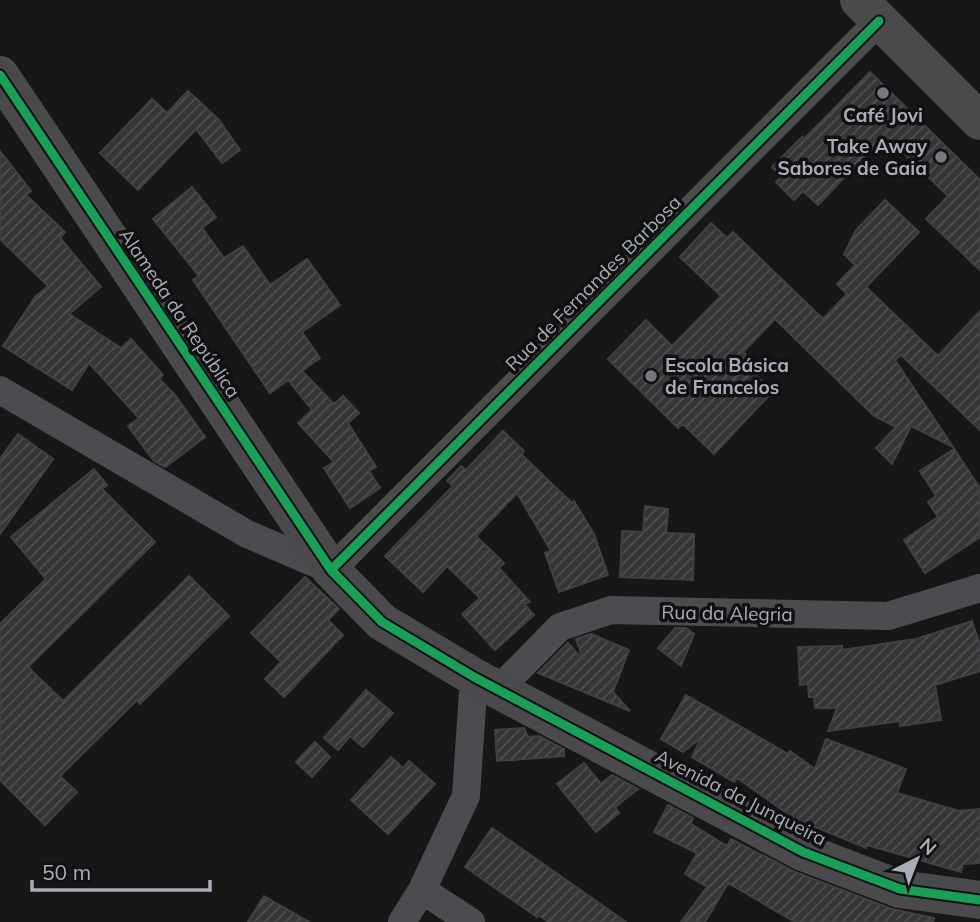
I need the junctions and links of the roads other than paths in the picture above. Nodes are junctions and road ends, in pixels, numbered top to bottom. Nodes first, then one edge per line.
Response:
1 (869, 10) edge
2 (0, 75) edge
3 (980, 121) edge
4 (0, 390) edge
5 (331, 570) junction
6 (980, 588) edge
7 (487, 683) junction
8 (422, 890) junction
9 (980, 900) edge
10 (402, 922) edge
11 (471, 922) edge

1 - 3 street
1 - 5 street, Rua de Fernandes Barbosa
2 - 5 street, Alameda da República
4 - 5 street
5 - 7 street, Alameda da República
6 - 7 street, Rua da Alegria
7 - 8 street
7 - 9 street, Avenida da Junqueira
8 - 10 street
8 - 11 street

